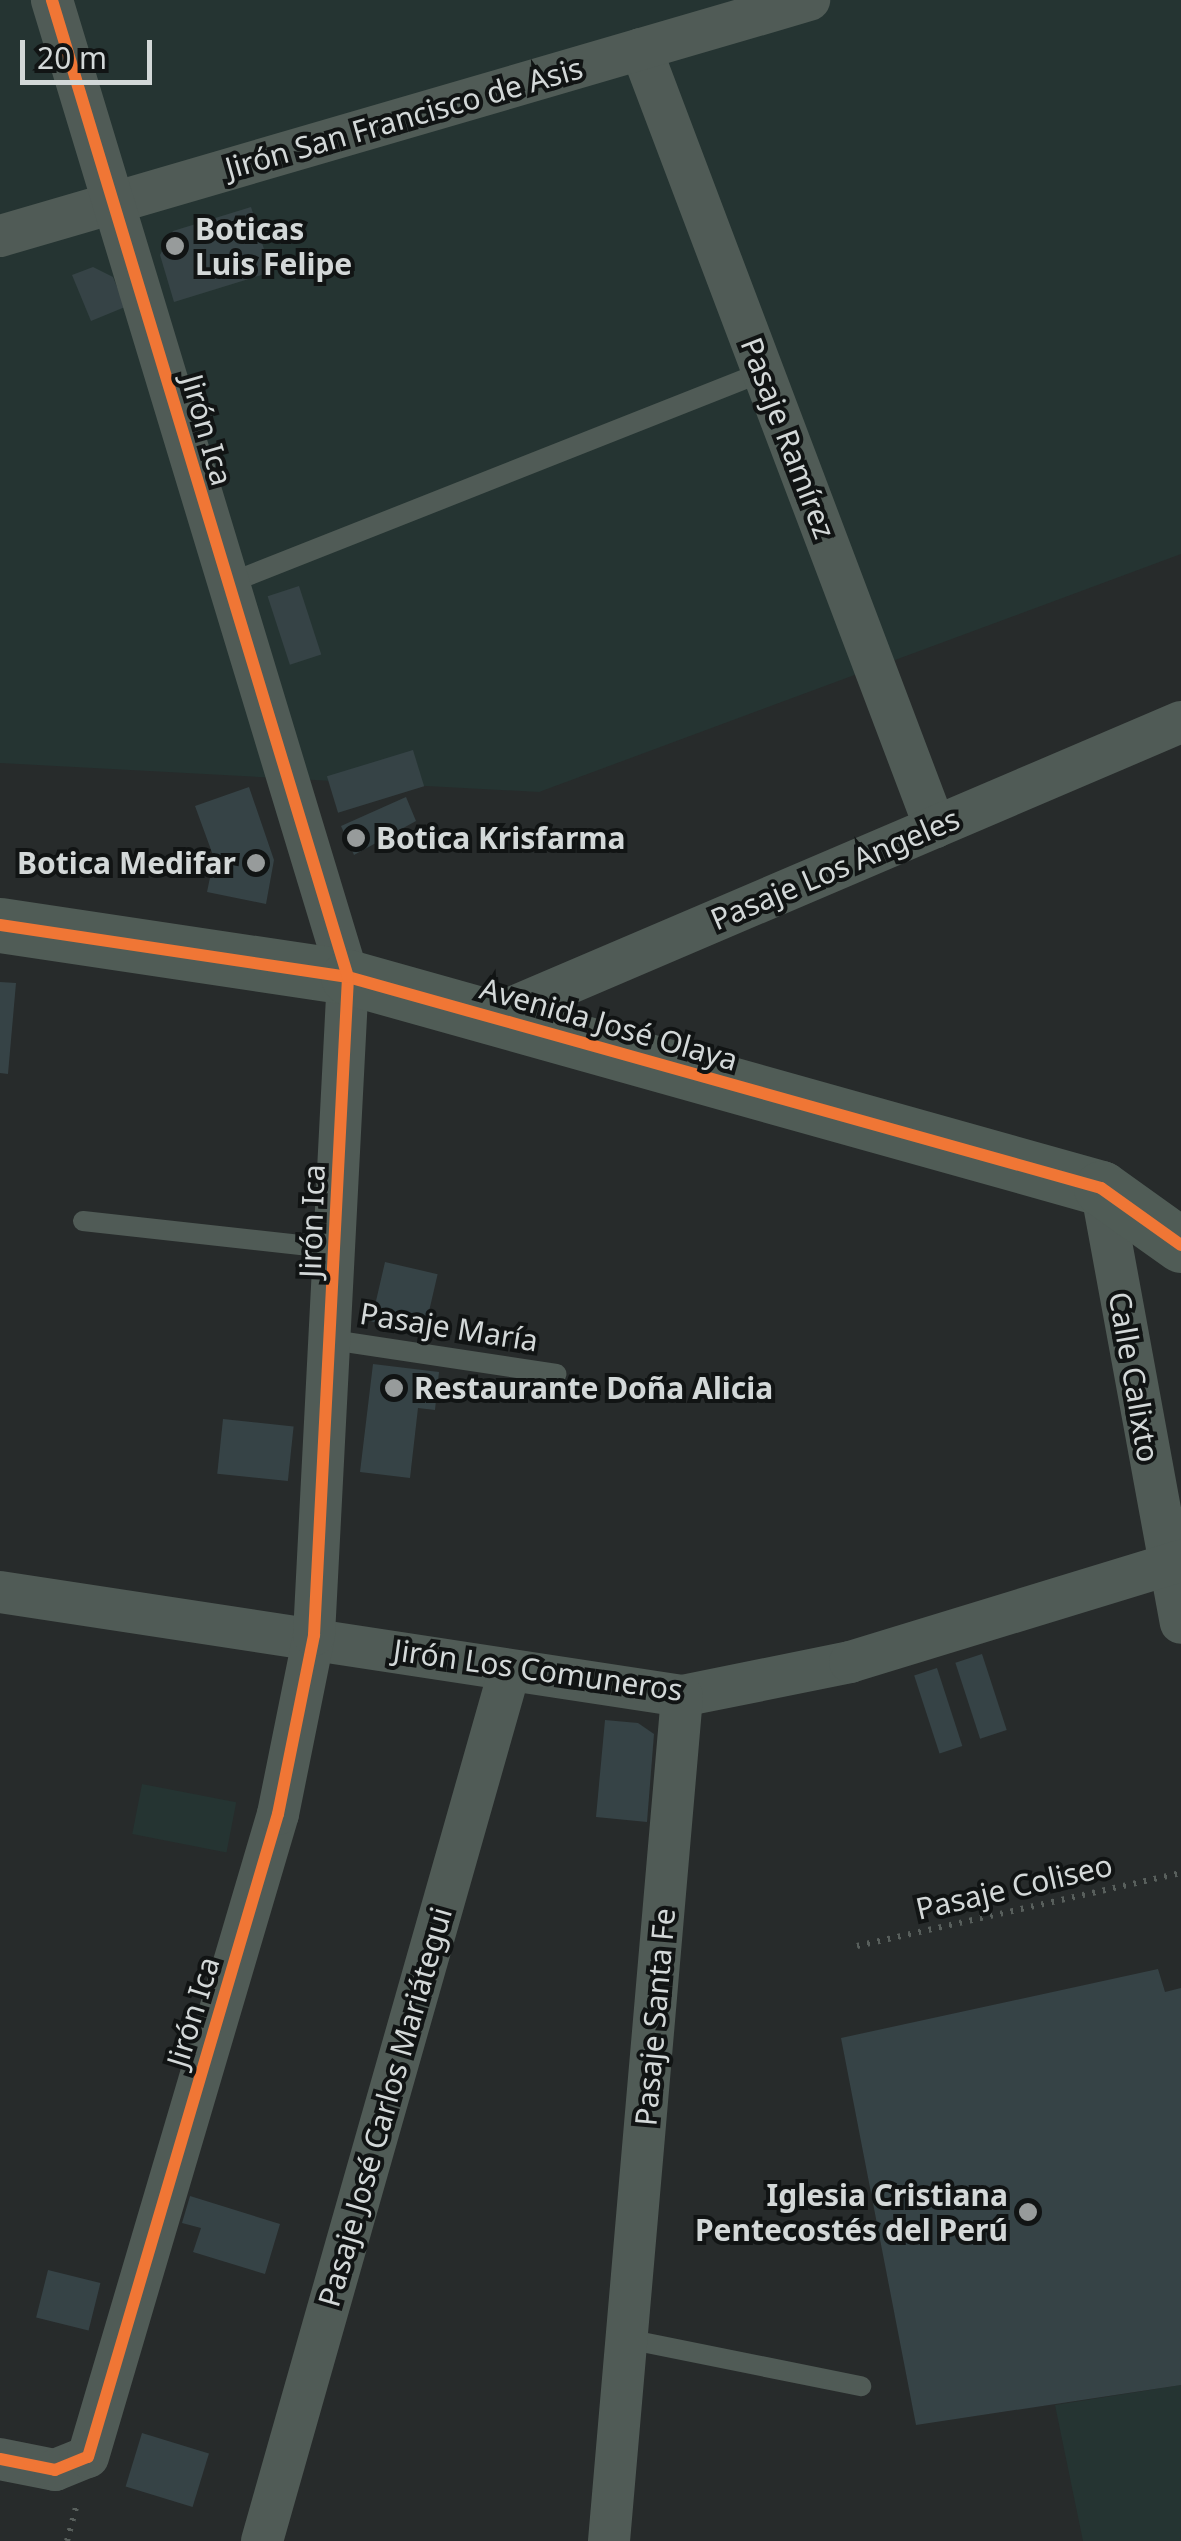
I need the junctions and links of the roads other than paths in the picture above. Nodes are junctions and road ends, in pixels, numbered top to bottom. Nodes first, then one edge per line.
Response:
1 (52, 0) edge
2 (809, 0) edge
3 (641, 49) junction
4 (114, 203) junction
5 (0, 236) edge
6 (763, 372) junction
7 (226, 584) junction
8 (1181, 722) edge
9 (935, 827) junction
10 (0, 925) edge
11 (348, 977) junction
12 (490, 1017) junction
13 (1101, 1188) junction
14 (83, 1222) dead end
15 (1181, 1244) edge
16 (336, 1249) junction
17 (332, 1340) junction
18 (556, 1374) dead end
19 (1174, 1564) edge
20 (0, 1592) edge
21 (1181, 1623) edge
22 (314, 1635) junction
23 (509, 1672) junction
24 (682, 1696) junction
25 (627, 2339) junction
26 (861, 2386) dead end
27 (0, 2459) edge
28 (262, 2541) edge
29 (610, 2541) edge

1 - 4 street, Jirón Ica
2 - 3 street, Jirón San Francisco de Asis
3 - 4 street, Jirón San Francisco de Asis
3 - 6 street, Pasaje Ramírez
4 - 5 street, Jirón San Francisco de Asis
4 - 7 street, Jirón Ica
6 - 7 lane
6 - 9 street, Pasaje Ramírez
7 - 11 street, Jirón Ica
8 - 9 street, Pasaje Los Angeles
9 - 12 street, Pasaje Los Angeles
10 - 11 street, Avenida José Olaya
11 - 12 street, Avenida José Olaya
11 - 16 street, Jirón Ica
12 - 13 street, Avenida José Olaya
13 - 15 street, Avenida José Olaya
13 - 19 street, Calle Calixto
14 - 16 lane
16 - 17 street, Jirón Ica
17 - 18 lane, Pasaje María
17 - 22 street, Jirón Ica
19 - 21 street, Calle Calixto
19 - 24 street, Jirón Los Comuneros
20 - 22 street, Jirón Los Comuneros
22 - 23 street, Jirón Los Comuneros
22 - 27 street, Jirón Ica
23 - 24 street, Jirón Los Comuneros
23 - 28 street, Pasaje José Carlos Mariátegui
24 - 25 street, Pasaje Santa Fe
25 - 26 lane
25 - 29 street, Pasaje Santa Fe

